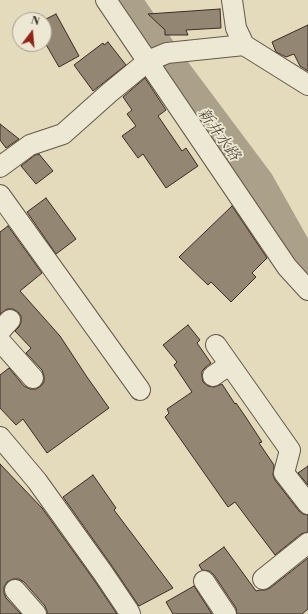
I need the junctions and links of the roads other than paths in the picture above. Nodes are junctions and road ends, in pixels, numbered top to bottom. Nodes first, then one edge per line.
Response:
1 (106, 0) edge
2 (232, 0) edge
3 (244, 45) junction
4 (148, 61) junction
5 (308, 85) edge
6 (0, 167) edge
7 (0, 195) edge
8 (308, 290) edge
9 (0, 341) edge
10 (216, 345) dead end
11 (229, 365) junction
12 (213, 376) dead end
13 (33, 378) dead end
14 (140, 390) dead end
15 (0, 437) edge
16 (308, 504) edge
17 (308, 543) edge
18 (263, 579) dead end
19 (204, 581) dead end
20 (15, 590) dead end
21 (36, 614) edge
22 (130, 614) edge
23 (226, 614) edge

1 - 4 street
2 - 3 street
3 - 4 street
3 - 5 street
4 - 6 street
4 - 8 street
7 - 14 street
9 - 13 street
10 - 11 street
11 - 12 street
11 - 16 street
15 - 22 street
17 - 18 street
19 - 23 street
20 - 21 street

